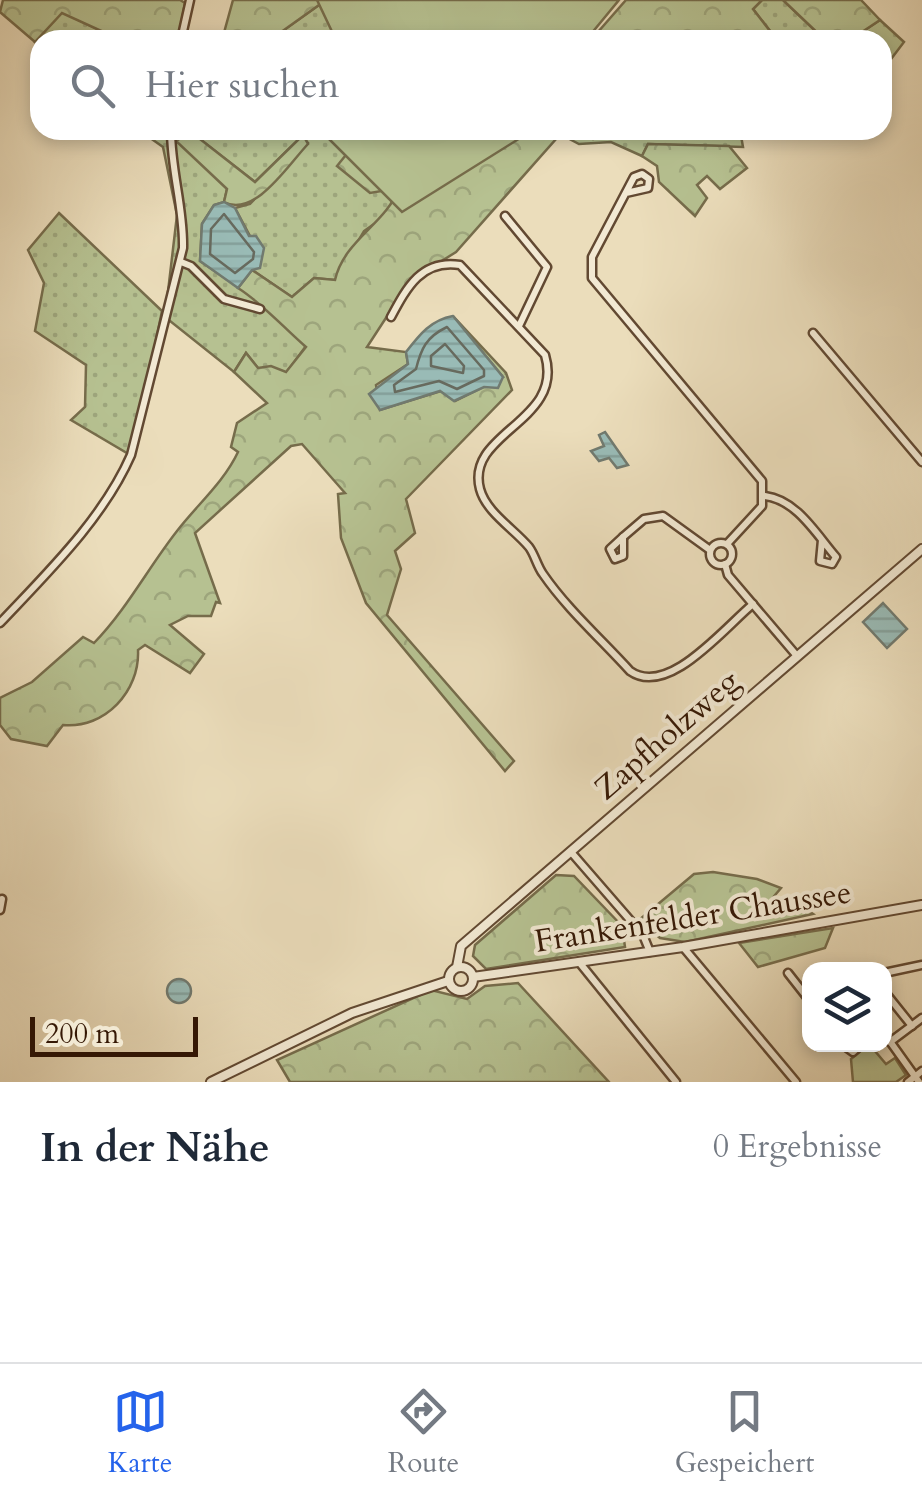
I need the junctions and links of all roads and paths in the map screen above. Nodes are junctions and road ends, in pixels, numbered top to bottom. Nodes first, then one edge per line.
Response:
1 (190, 0) edge
2 (183, 30) edge
3 (171, 140) edge
4 (626, 193) dead end
5 (505, 216) dead end
6 (181, 262) junction
7 (260, 309) dead end
8 (391, 317) dead end
9 (519, 326) junction
10 (812, 333) dead end
11 (922, 462) edge
12 (765, 496) junction
13 (623, 538) dead end
14 (822, 540) junction
15 (727, 544) junction
16 (922, 548) edge
17 (710, 550) junction
18 (725, 564) junction
19 (753, 604) junction
20 (0, 623) edge
21 (797, 656) junction
22 (571, 852) junction
23 (2, 899) dead end
24 (922, 905) edge
25 (0, 910) edge
26 (684, 947) junction
27 (650, 952) junction
28 (578, 962) junction
29 (922, 965) edge
30 (457, 967) junction
31 (892, 971) edge
32 (788, 973) dead end
33 (473, 977) junction
34 (448, 981) junction
35 (799, 987) junction
36 (802, 987) edge
37 (802, 991) edge
38 (892, 1001) edge
39 (922, 1018) edge
40 (912, 1026) junction
41 (892, 1041) edge
42 (892, 1045) edge
43 (922, 1071) edge
44 (914, 1080) edge
45 (211, 1082) edge
46 (676, 1082) edge
47 (796, 1082) edge

1 - 2 street
3 - 6 street
4 - 12 street
5 - 9 street
6 - 7 street
6 - 20 street
8 - 9 street
9 - 19 street
10 - 11 street
12 - 14 street
12 - 15 street
13 - 17 street
14 - 14 street
15 - 17 street
15 - 18 street
16 - 21 street, Zapfholzweg
17 - 18 street
18 - 19 street
19 - 21 street
21 - 22 street, Zapfholzweg
22 - 27 street
22 - 30 street, Zapfholzweg
23 - 25 street
24 - 26 street, Frankenfelder Chaussee
26 - 27 street, Frankenfelder Chaussee
26 - 47 street
27 - 28 street, Frankenfelder Chaussee
28 - 33 street, Frankenfelder Chaussee
28 - 46 street
29 - 31 street
30 - 33 street
30 - 34 street
32 - 35 street
33 - 34 street
34 - 45 street
35 - 36 street
35 - 37 street
38 - 40 street
39 - 40 street
40 - 41 street
42 - 44 street
43 - 44 street

